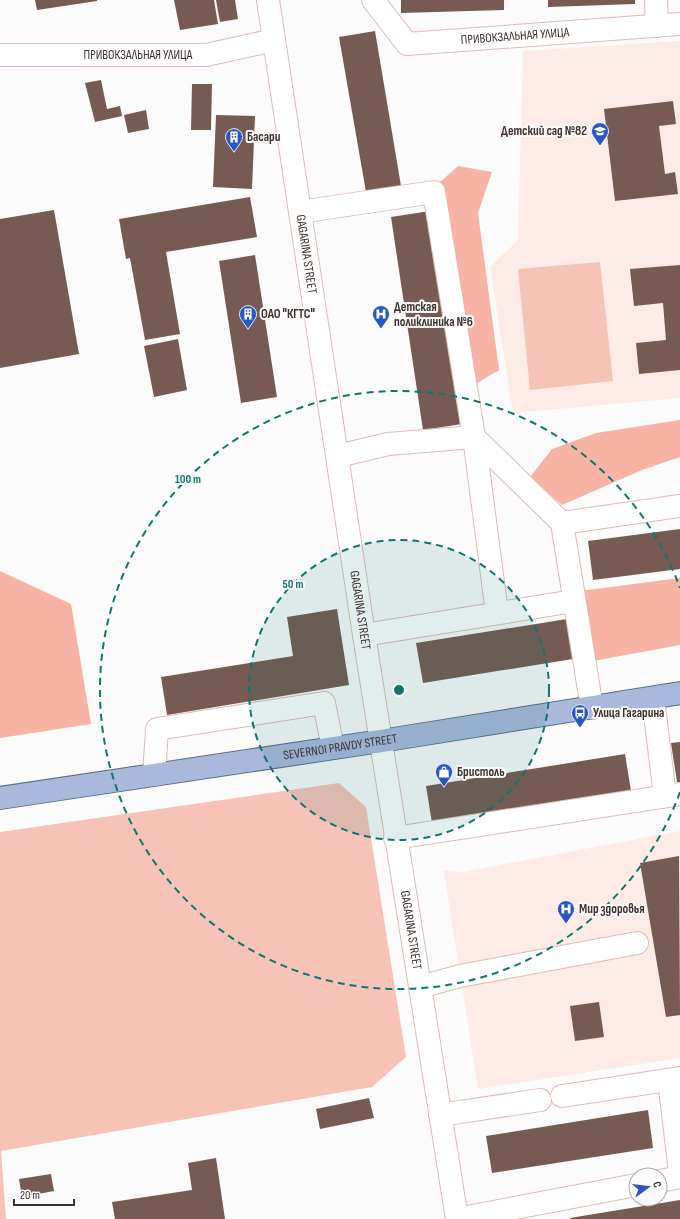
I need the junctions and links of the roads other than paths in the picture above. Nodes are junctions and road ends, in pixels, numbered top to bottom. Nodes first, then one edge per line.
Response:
1 (268, 0) edge
2 (372, 0) edge
3 (656, 0) edge
4 (680, 24) edge
5 (657, 26) junction
6 (274, 40) junction
7 (0, 55) edge
8 (300, 212) junction
9 (474, 437) junction
10 (338, 456) junction
11 (680, 506) edge
12 (562, 523) junction
13 (574, 601) junction
14 (497, 613) junction
15 (364, 635) junction
16 (680, 693) edge
17 (653, 698) junction
18 (592, 708) junction
19 (381, 741) junction
20 (333, 748) junction
21 (154, 775) junction
22 (672, 795) edge
23 (0, 798) edge
24 (395, 838) junction
25 (637, 943) dead end
26 (420, 987) junction
27 (675, 1079) edge
28 (562, 1096) dead end
29 (540, 1100) dead end
30 (440, 1115) junction
31 (680, 1172) edge
32 (680, 1177) edge
33 (668, 1179) edge
34 (628, 1187) edge
35 (457, 1219) edge

1 - 6 street, GAGARINA STREET
2 - 5 street, ПРИВОКЗАЛЬНАЯ УЛИЦА
3 - 5 street
4 - 5 street, ПРИВОКЗАЛЬНАЯ УЛИЦА
6 - 7 street, ПРИВОКЗАЛЬНАЯ УЛИЦА
6 - 8 street, GAGARINA STREET
8 - 9 street
8 - 10 street, GAGARINA STREET
9 - 10 street
9 - 12 street
9 - 14 street
10 - 15 street, GAGARINA STREET
11 - 12 street
12 - 13 street
13 - 14 street
13 - 18 street
14 - 15 street
15 - 19 street, GAGARINA STREET
16 - 17 main road, SEVERNOI PRAVDY STREET
17 - 18 main road, SEVERNOI PRAVDY STREET
17 - 22 street
18 - 19 main road, SEVERNOI PRAVDY STREET
19 - 20 main road, SEVERNOI PRAVDY STREET
19 - 24 street, GAGARINA STREET
20 - 21 main road, SEVERNOI PRAVDY STREET
20 - 21 street
21 - 23 main road, SEVERNOI PRAVDY STREET
22 - 24 street
24 - 26 street, GAGARINA STREET
25 - 26 street
26 - 30 street, GAGARINA STREET
27 - 28 street
27 - 31 street
29 - 30 street
30 - 35 street, GAGARINA STREET
32 - 33 street
34 - 35 street

